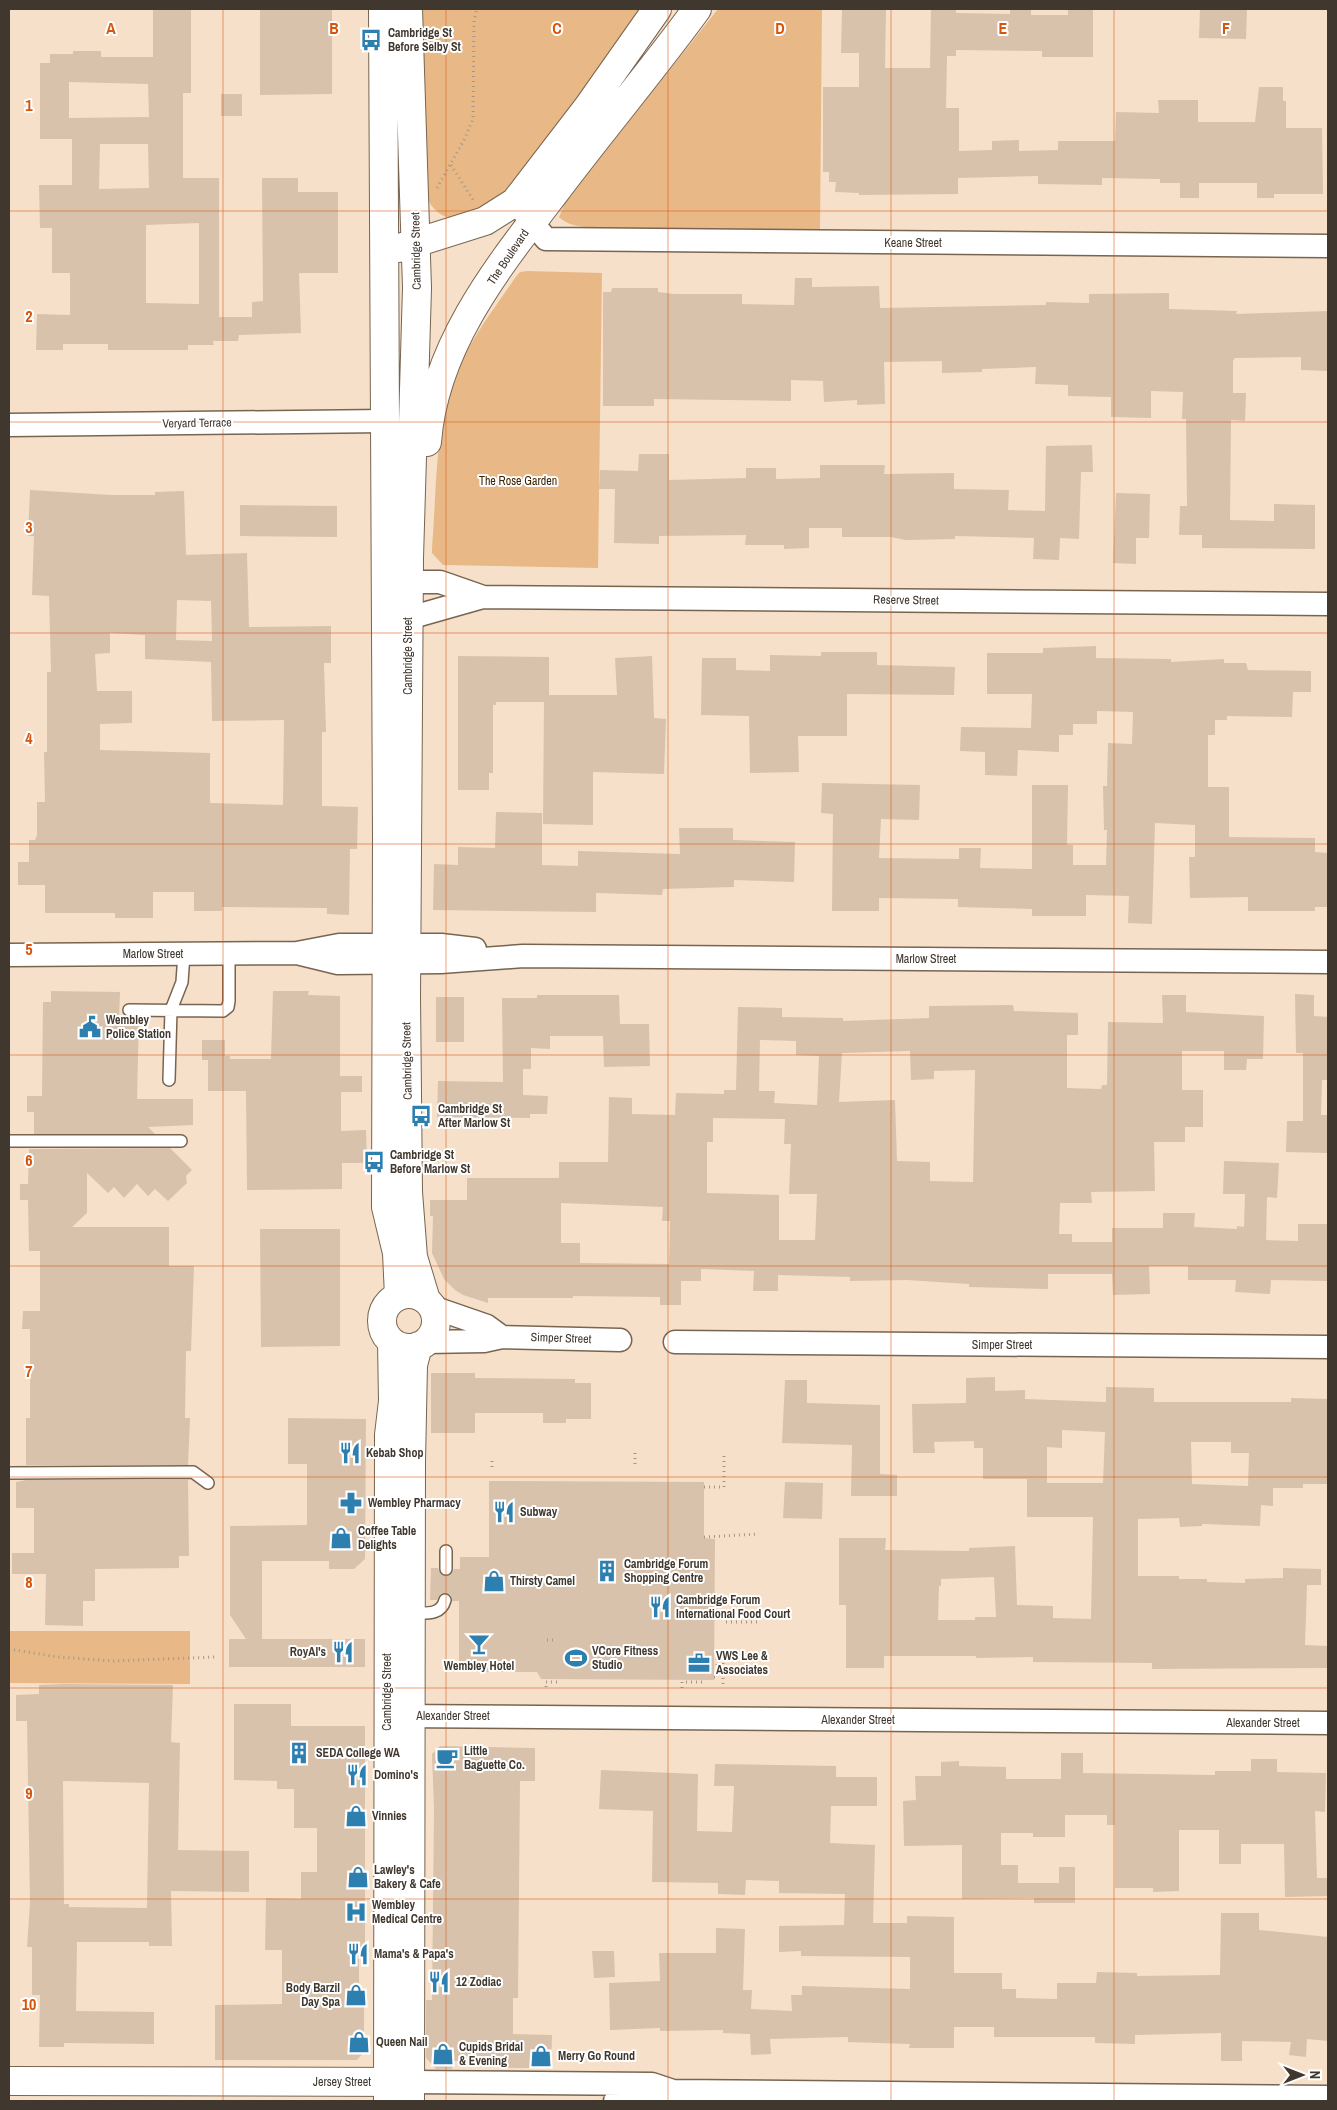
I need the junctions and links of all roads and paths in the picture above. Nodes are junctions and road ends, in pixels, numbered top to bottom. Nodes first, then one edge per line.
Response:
1 (383, 9) edge
2 (408, 9) edge
3 (478, 9) edge
4 (657, 9) edge
5 (697, 9) edge
6 (451, 164) junction
7 (434, 191) dead end
8 (476, 206) dead end
9 (523, 212) junction
10 (416, 242) junction
11 (1328, 246) edge
12 (384, 253) junction
13 (385, 421) junction
14 (9, 425) edge
15 (409, 547) junction
16 (398, 582) junction
17 (483, 596) junction
18 (1328, 604) edge
19 (409, 618) junction
20 (184, 954) junction
21 (229, 954) junction
22 (396, 954) junction
23 (9, 955) edge
24 (1328, 962) edge
25 (129, 1010) dead end
26 (171, 1010) junction
27 (168, 1080) dead end
28 (9, 1141) edge
29 (181, 1141) dead end
30 (399, 1296) junction
31 (429, 1304) junction
32 (502, 1337) junction
33 (620, 1340) dead end
34 (675, 1342) dead end
35 (412, 1343) junction
36 (1328, 1347) edge
37 (635, 1453) dead end
38 (724, 1454) dead end
39 (492, 1461) dead end
40 (635, 1468) dead end
41 (492, 1469) dead end
42 (9, 1473) edge
43 (208, 1483) dead end
44 (704, 1487) dead end
45 (759, 1534) dead end
46 (704, 1537) dead end
47 (446, 1551) dead end
48 (446, 1569) dead end
49 (445, 1600) dead end
50 (412, 1612) junction
51 (726, 1622) dead end
52 (758, 1622) dead end
53 (547, 1640) dead end
54 (555, 1640) dead end
55 (9, 1649) edge
56 (216, 1657) dead end
57 (714, 1677) dead end
58 (704, 1680) dead end
59 (559, 1682) dead end
60 (546, 1687) dead end
61 (682, 1688) dead end
62 (723, 1688) dead end
63 (399, 1716) junction
64 (1328, 1723) edge
65 (9, 2082) edge
66 (399, 2092) edge
67 (674, 2092) junction
68 (1328, 2097) edge
69 (615, 2101) edge

1 - 12 main road, Cambridge Street
2 - 10 main road, Cambridge Street
3 - 6 path
4 - 9 main road, The Boulevard
5 - 9 main road, The Boulevard
6 - 7 path
6 - 8 path
9 - 10 main road, The Boulevard
9 - 11 street, Keane Street
9 - 15 main road, The Boulevard
10 - 12 main road, The Boulevard
10 - 15 main road, Cambridge Street
12 - 13 main road, Cambridge Street
13 - 14 street, Veryard Terrace
13 - 16 main road, Cambridge Street
15 - 16 main road, Cambridge Street
16 - 17 street, Reserve Street
16 - 19 main road, Cambridge Street
16 - 22 main road, Cambridge Street
17 - 18 street, Reserve Street
17 - 19 street, Reserve Street
19 - 22 main road, Cambridge Street
20 - 21 street, Marlow Street
20 - 23 street, Marlow Street
20 - 26 lane
21 - 22 street, Marlow Street
21 - 26 lane
22 - 24 street, Marlow Street
22 - 30 main road, Cambridge Street
22 - 31 main road, Cambridge Street
25 - 26 lane
26 - 27 lane
28 - 29 lane
30 - 31 main road
30 - 35 main road
31 - 32 street
31 - 35 main road
32 - 33 street, Simper Street
32 - 35 street, Simper Street
34 - 36 street, Simper Street
35 - 50 main road, Cambridge Street
35 - 63 main road, Cambridge Street
37 - 40 path
38 - 44 path
39 - 41 path
42 - 43 lane
45 - 46 path
47 - 48 lane
49 - 50 lane
50 - 63 main road, Cambridge Street
51 - 52 path
53 - 54 path
55 - 56 path
57 - 62 path
58 - 61 path
59 - 60 path
63 - 64 street, Alexander Street
63 - 66 main road, Cambridge Street
65 - 66 main road, Jersey Street
66 - 67 street, Jersey Street
67 - 68 street, Jersey Street
67 - 69 street, Jersey Street

